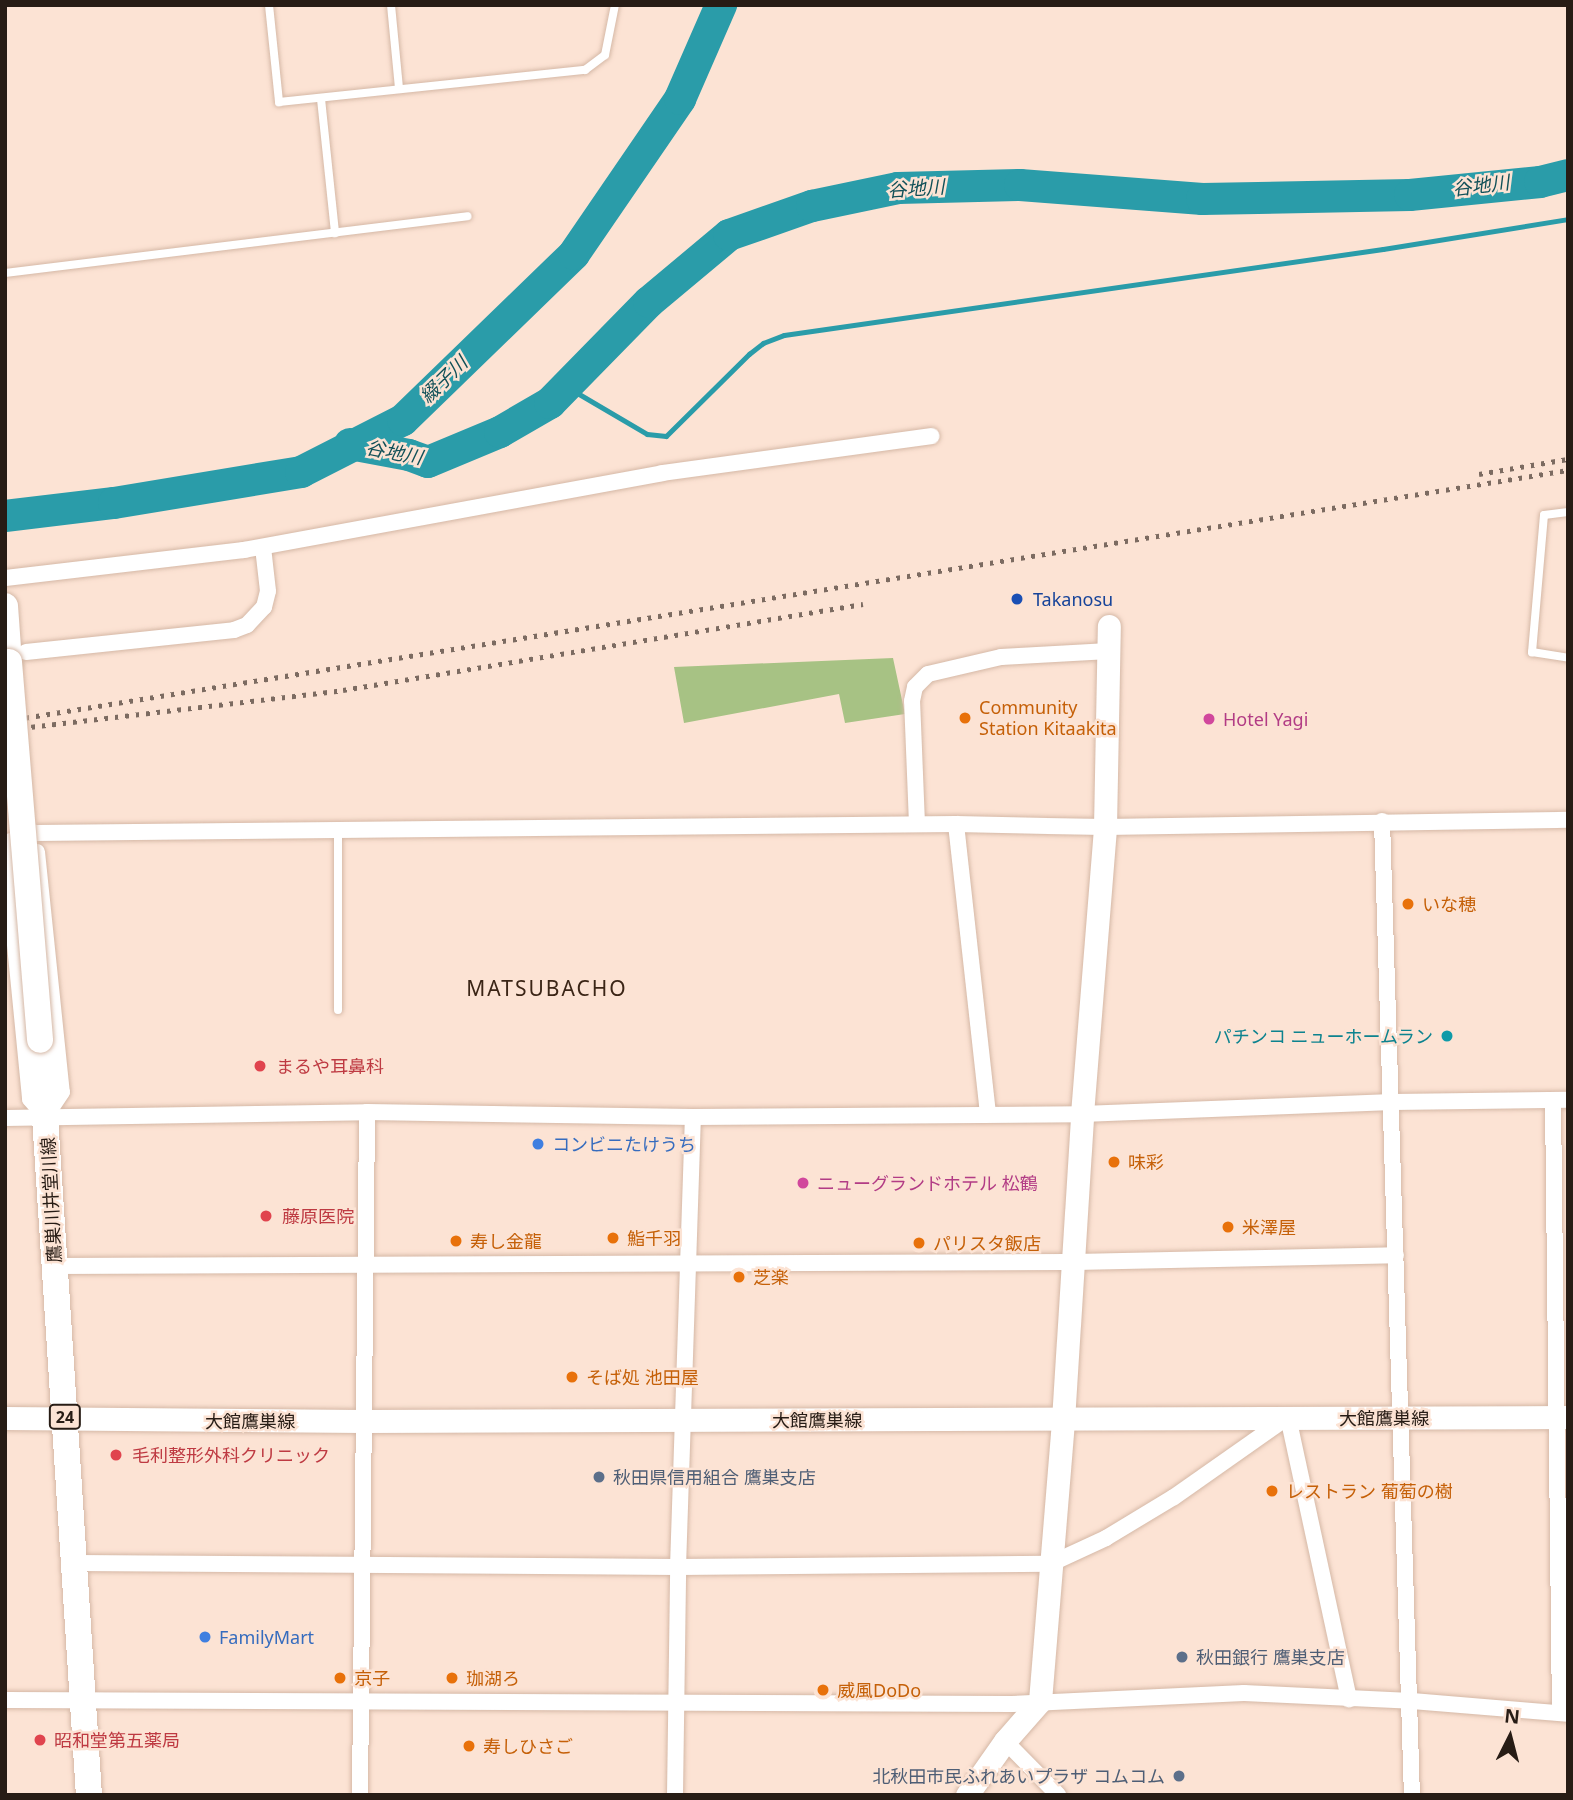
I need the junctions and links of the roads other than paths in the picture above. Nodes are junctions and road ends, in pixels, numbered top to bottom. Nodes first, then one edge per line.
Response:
1 (269, 5) edge
2 (391, 5) edge
3 (615, 5) edge
4 (399, 88) junction
5 (321, 99) junction
6 (468, 216) dead end
7 (335, 233) junction
8 (5, 273) edge
9 (931, 436) dead end
10 (1568, 512) edge
11 (263, 547) junction
12 (5, 578) edge
13 (5, 606) edge
14 (1109, 626) dead end
15 (1109, 651) junction
16 (18, 657) junction
17 (1568, 658) edge
18 (1568, 820) edge
19 (1382, 821) junction
20 (917, 824) junction
21 (956, 824) junction
22 (1105, 827) junction
23 (338, 831) junction
24 (35, 833) junction
25 (5, 843) edge
26 (338, 1010) dead end
27 (1561, 1100) edge
28 (1393, 1102) junction
29 (367, 1112) junction
30 (988, 1114) junction
31 (1082, 1114) junction
32 (46, 1116) junction
33 (693, 1117) junction
34 (5, 1118) edge
35 (1396, 1255) junction
36 (1075, 1262) junction
37 (687, 1263) junction
38 (366, 1264) junction
39 (54, 1266) junction
40 (1288, 1417) junction
41 (1563, 1417) edge
42 (5, 1418) edge
43 (1403, 1418) junction
44 (66, 1419) junction
45 (683, 1420) junction
46 (1063, 1420) junction
47 (362, 1421) junction
48 (1563, 1505) edge
49 (76, 1563) junction
50 (360, 1564) junction
51 (1050, 1564) junction
52 (678, 1567) junction
53 (84, 1699) junction
54 (1349, 1699) junction
55 (5, 1700) edge
56 (1040, 1701) junction
57 (1411, 1702) junction
58 (360, 1703) junction
59 (677, 1704) junction
60 (1564, 1714) edge
61 (1004, 1741) junction
62 (89, 1795) edge
63 (360, 1795) edge
64 (676, 1795) edge
65 (967, 1795) edge
66 (1058, 1795) edge
67 (1412, 1795) edge

1 - 5 lane
2 - 4 lane
3 - 4 lane
4 - 5 lane
5 - 7 lane
6 - 7 lane
7 - 8 lane
9 - 11 street
10 - 17 lane
11 - 12 street
11 - 16 street
13 - 16 main road, 鷹巣川井堂川線 / 24
14 - 15 main road
15 - 20 street
15 - 22 main road
16 - 32 main road, 鷹巣川井堂川線 / 24, bridge
18 - 19 street
19 - 22 street
19 - 28 street
20 - 21 street
20 - 23 street
21 - 22 street
21 - 30 street
22 - 31 main road
23 - 24 street
23 - 26 lane
24 - 25 street
24 - 32 street
25 - 32 street
27 - 28 street
27 - 41 street
28 - 31 street
28 - 35 street
29 - 32 street
29 - 33 street
29 - 38 street
30 - 31 street
30 - 33 street
31 - 36 main road
32 - 34 street
32 - 39 main road, 鷹巣川井堂川線 / 24
33 - 37 street
35 - 36 street
35 - 43 street
36 - 37 street
36 - 46 main road
37 - 38 street
37 - 45 street
38 - 39 street
38 - 47 street
39 - 44 main road, 鷹巣川井堂川線 / 24
40 - 43 main road, 大館鷹巣線
40 - 46 main road, 大館鷹巣線
40 - 51 street
40 - 54 street
41 - 43 main road, 大館鷹巣線
41 - 48 street
42 - 44 main road, 大館鷹巣線
43 - 57 street
44 - 47 main road, 大館鷹巣線
44 - 49 main road, 鷹巣川井堂川線 / 24
45 - 46 main road, 大館鷹巣線
45 - 47 main road, 大館鷹巣線
45 - 52 street
46 - 51 main road
47 - 50 street
48 - 60 street
49 - 50 street
49 - 53 main road, 鷹巣川井堂川線 / 24
50 - 52 street
50 - 58 street
51 - 52 street
51 - 56 main road
52 - 59 street
53 - 55 street
53 - 58 street
53 - 62 main road, 鷹巣川井堂川線 / 24
54 - 56 street
54 - 57 street
56 - 59 street
56 - 61 main road
57 - 60 street
57 - 67 street
58 - 59 street
58 - 63 street
59 - 64 street
61 - 65 main road
61 - 66 street

